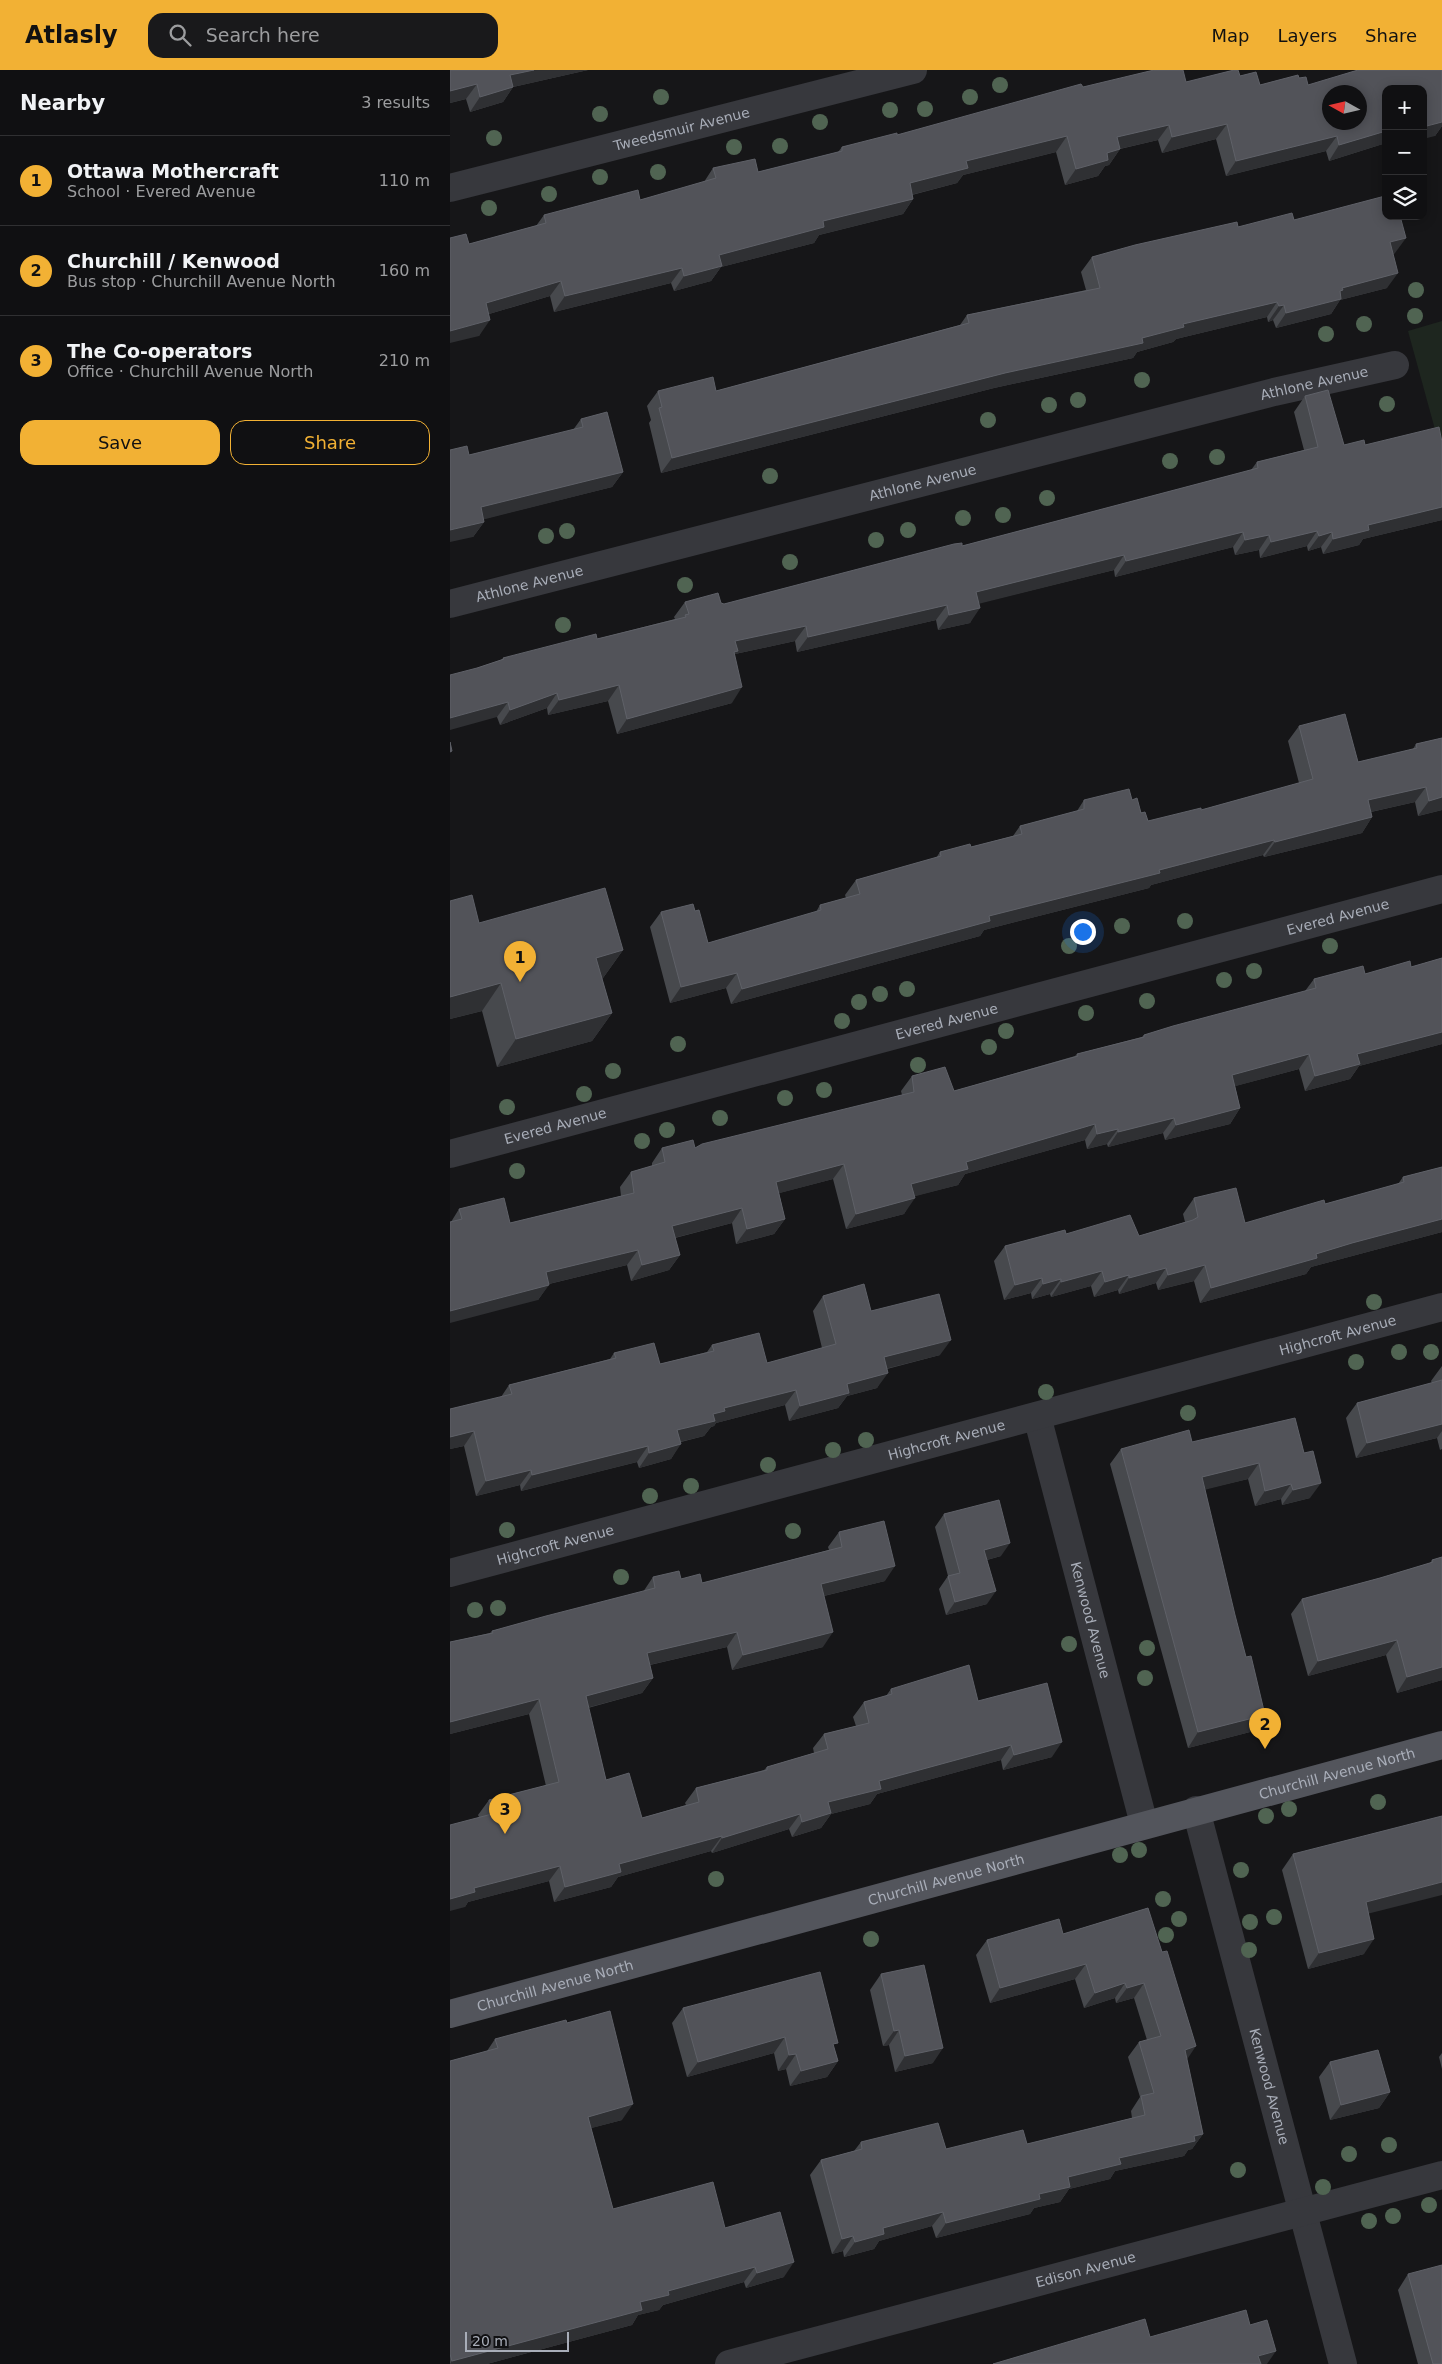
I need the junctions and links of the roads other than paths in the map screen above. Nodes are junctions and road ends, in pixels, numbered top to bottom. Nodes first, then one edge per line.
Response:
1 (913, 70) edge
2 (450, 188) edge
3 (1395, 365) dead end
4 (450, 604) edge
5 (1442, 889) edge
6 (450, 1154) edge
7 (1442, 1307) edge
8 (1038, 1416) junction
9 (450, 1574) edge
10 (1442, 1745) edge
11 (1196, 1810) junction
12 (1144, 1824) junction
13 (450, 2014) edge
14 (1442, 2175) edge
15 (1302, 2212) junction
16 (729, 2364) edge
17 (1343, 2364) edge

1 - 2 street, Tweedsmuir Avenue
3 - 4 street, Athlone Avenue
5 - 6 street, Evered Avenue
7 - 8 street, Highcroft Avenue
8 - 9 street, Highcroft Avenue
8 - 12 street, Kenwood Avenue
10 - 11 main road, Churchill Avenue North
11 - 12 main road, Churchill Avenue North
11 - 15 street, Kenwood Avenue
12 - 13 main road, Churchill Avenue North
14 - 15 street, Edison Avenue
15 - 16 street, Edison Avenue
15 - 17 street, Kenwood Avenue

